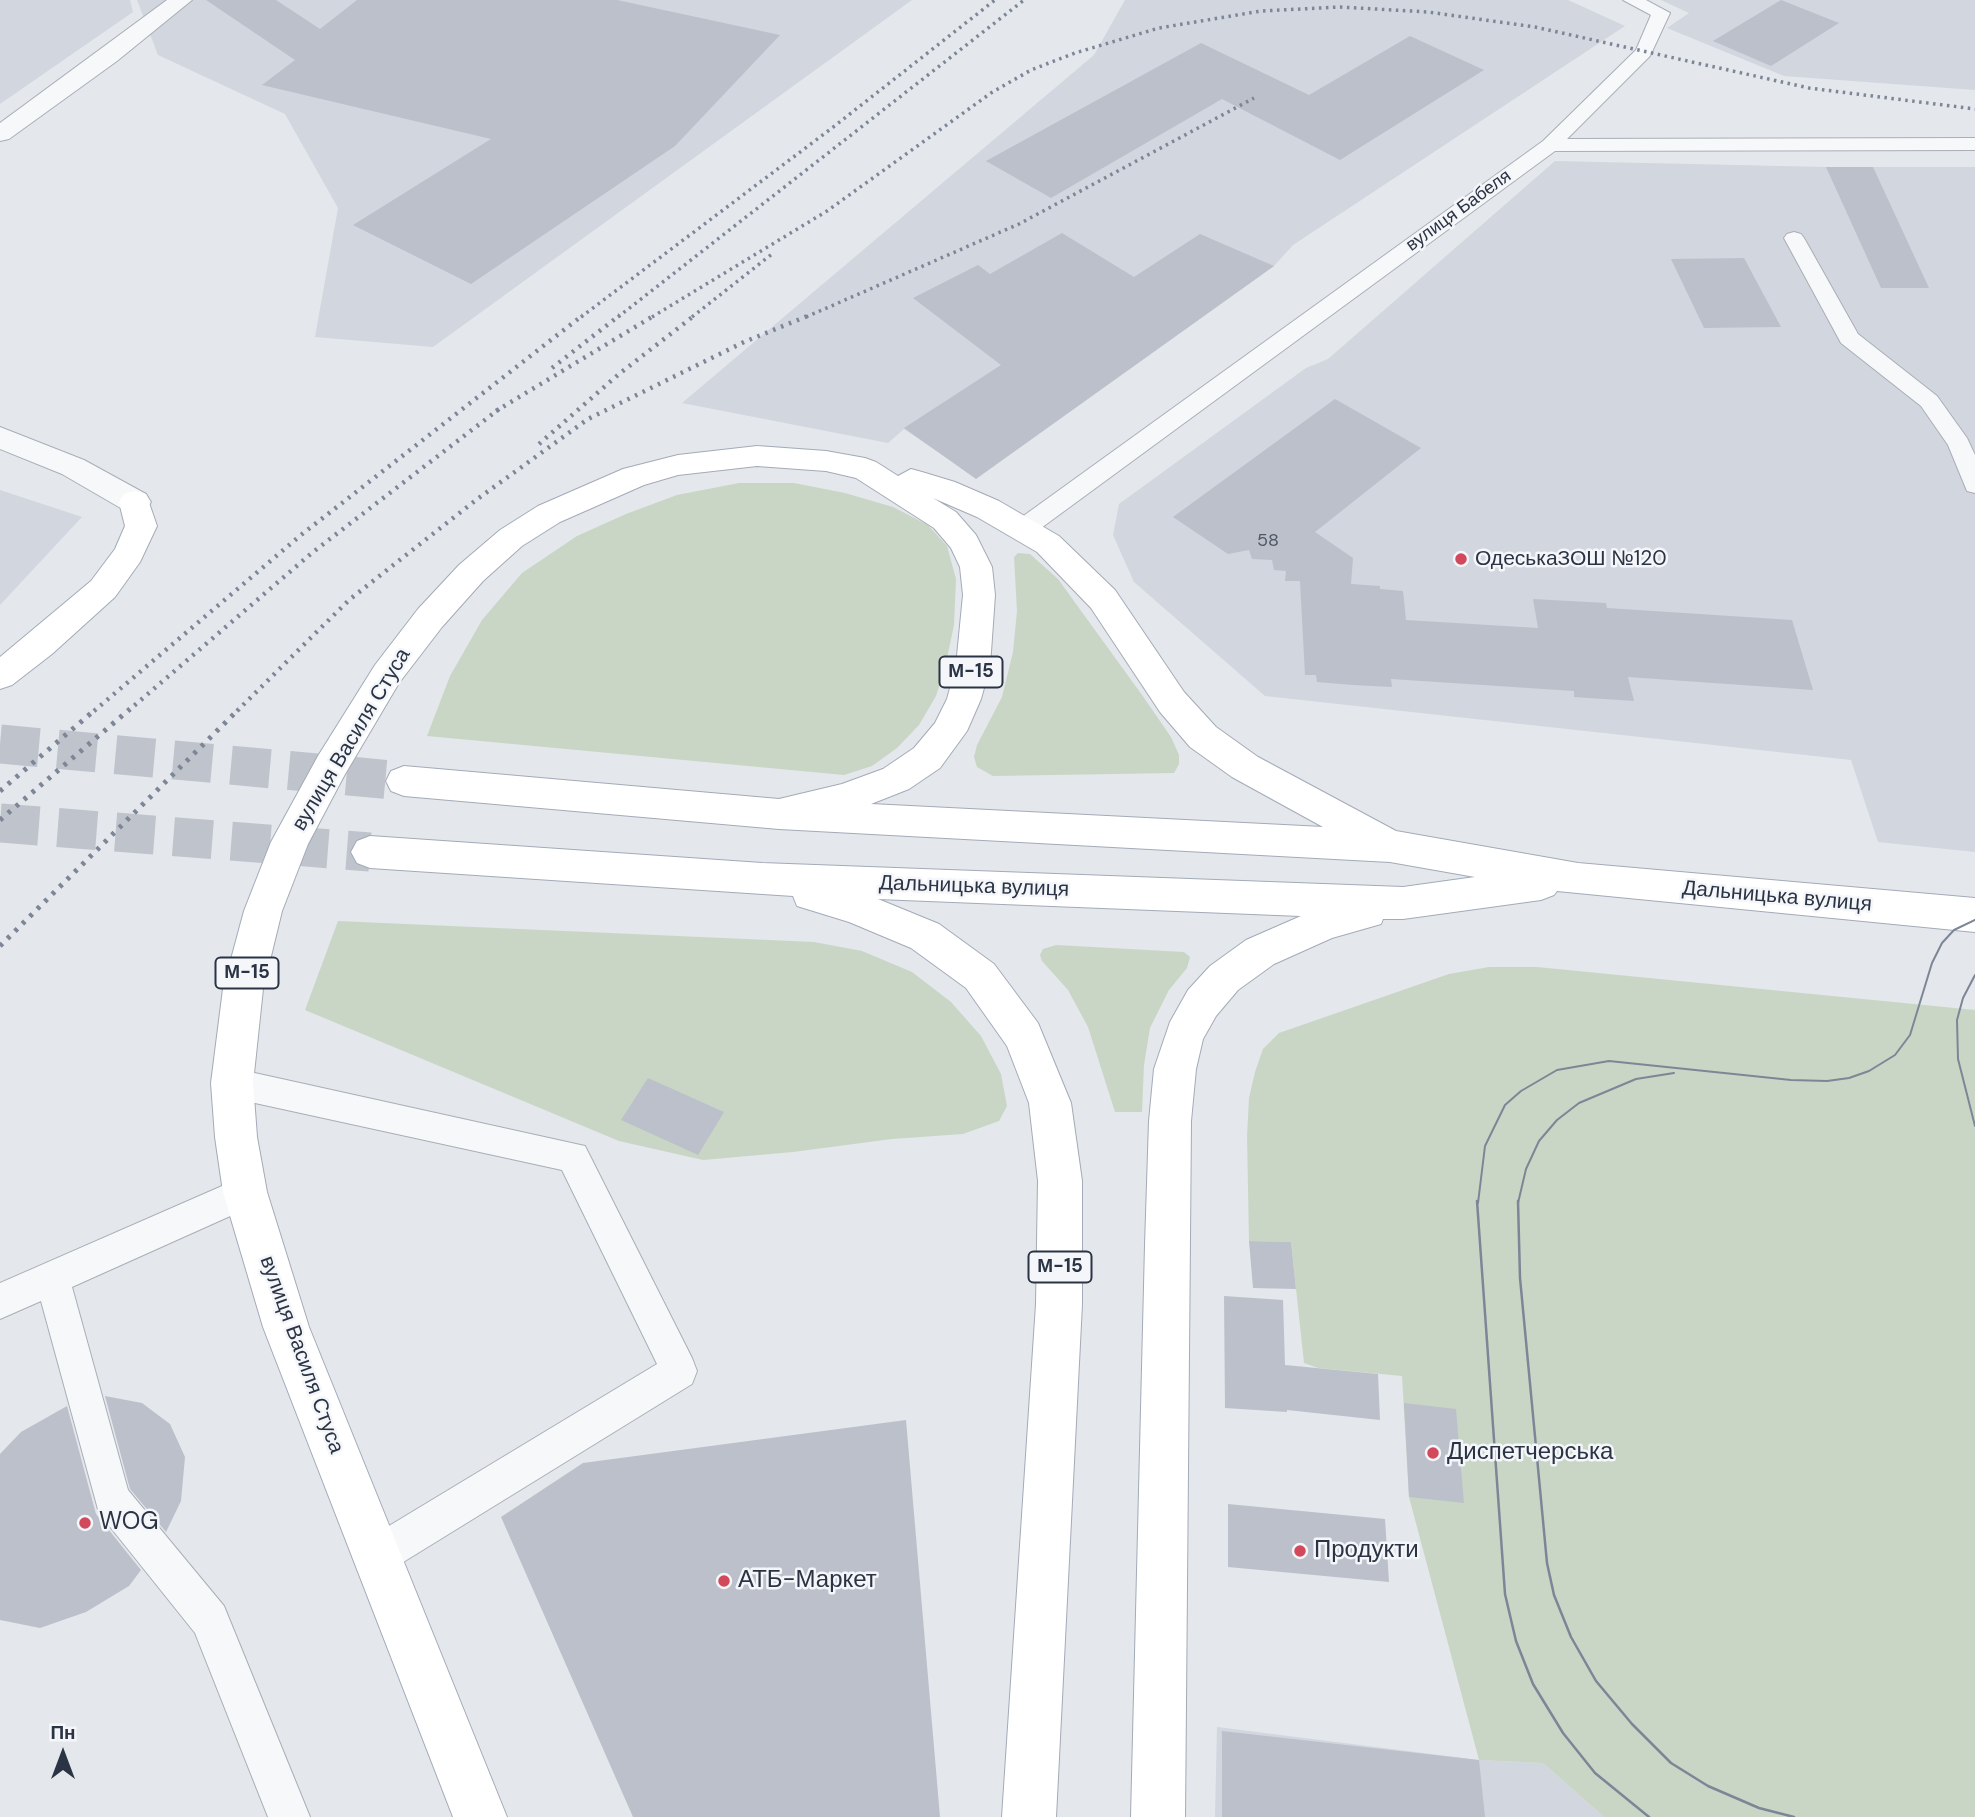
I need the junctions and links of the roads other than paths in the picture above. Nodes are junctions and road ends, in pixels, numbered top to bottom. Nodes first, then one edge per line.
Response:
1 (181, 0) edge
2 (1632, 0) edge
3 (0, 134) edge
4 (1975, 144) edge
5 (1550, 145) junction
6 (1794, 238) dead end
7 (0, 436) edge
8 (865, 470) junction
9 (1975, 485) edge
10 (135, 502) joint
11 (1024, 528) junction
12 (0, 676) edge
13 (404, 781) tunnel mouth
14 (779, 814) junction
15 (1390, 846) junction
16 (370, 852) tunnel mouth
17 (762, 879) junction
18 (1578, 879) junction
19 (1403, 904) junction
20 (1975, 915) edge
21 (232, 1083) junction
22 (245, 1192) junction
23 (52, 1278) junction
24 (0, 1301) edge
25 (378, 1555) junction
26 (289, 1817) edge
27 (480, 1817) edge
28 (1029, 1817) edge
29 (1158, 1817) edge

1 - 3 street
2 - 5 lane, вулиця Бабеля
4 - 5 lane
5 - 11 lane, вулиця Бабеля
6 - 9 lane
7 - 10 street
8 - 11 main road
8 - 14 main road, вулиця Василя Стуса / М-15
8 - 21 main road, вулиця Василя Стуса / М-15
10 - 12 main road
11 - 15 main road
13 - 14 main road, Дальницька вулиця / М-15
14 - 15 main road, Дальницька вулиця
15 - 18 main road, Дальницька вулиця
16 - 17 main road, Дальницька вулиця / М-15
17 - 19 main road, Дальницька вулиця
17 - 28 main road, М-15
18 - 19 main road, Дальницька вулиця
18 - 20 main road, Дальницька вулиця
19 - 29 main road
21 - 22 main road, вулиця Василя Стуса / М-15
21 - 25 lane
22 - 23 lane
22 - 25 main road, вулиця Василя Стуса / М-15
23 - 24 lane
23 - 26 lane
25 - 27 main road, вулиця Василя Стуса / М-15

